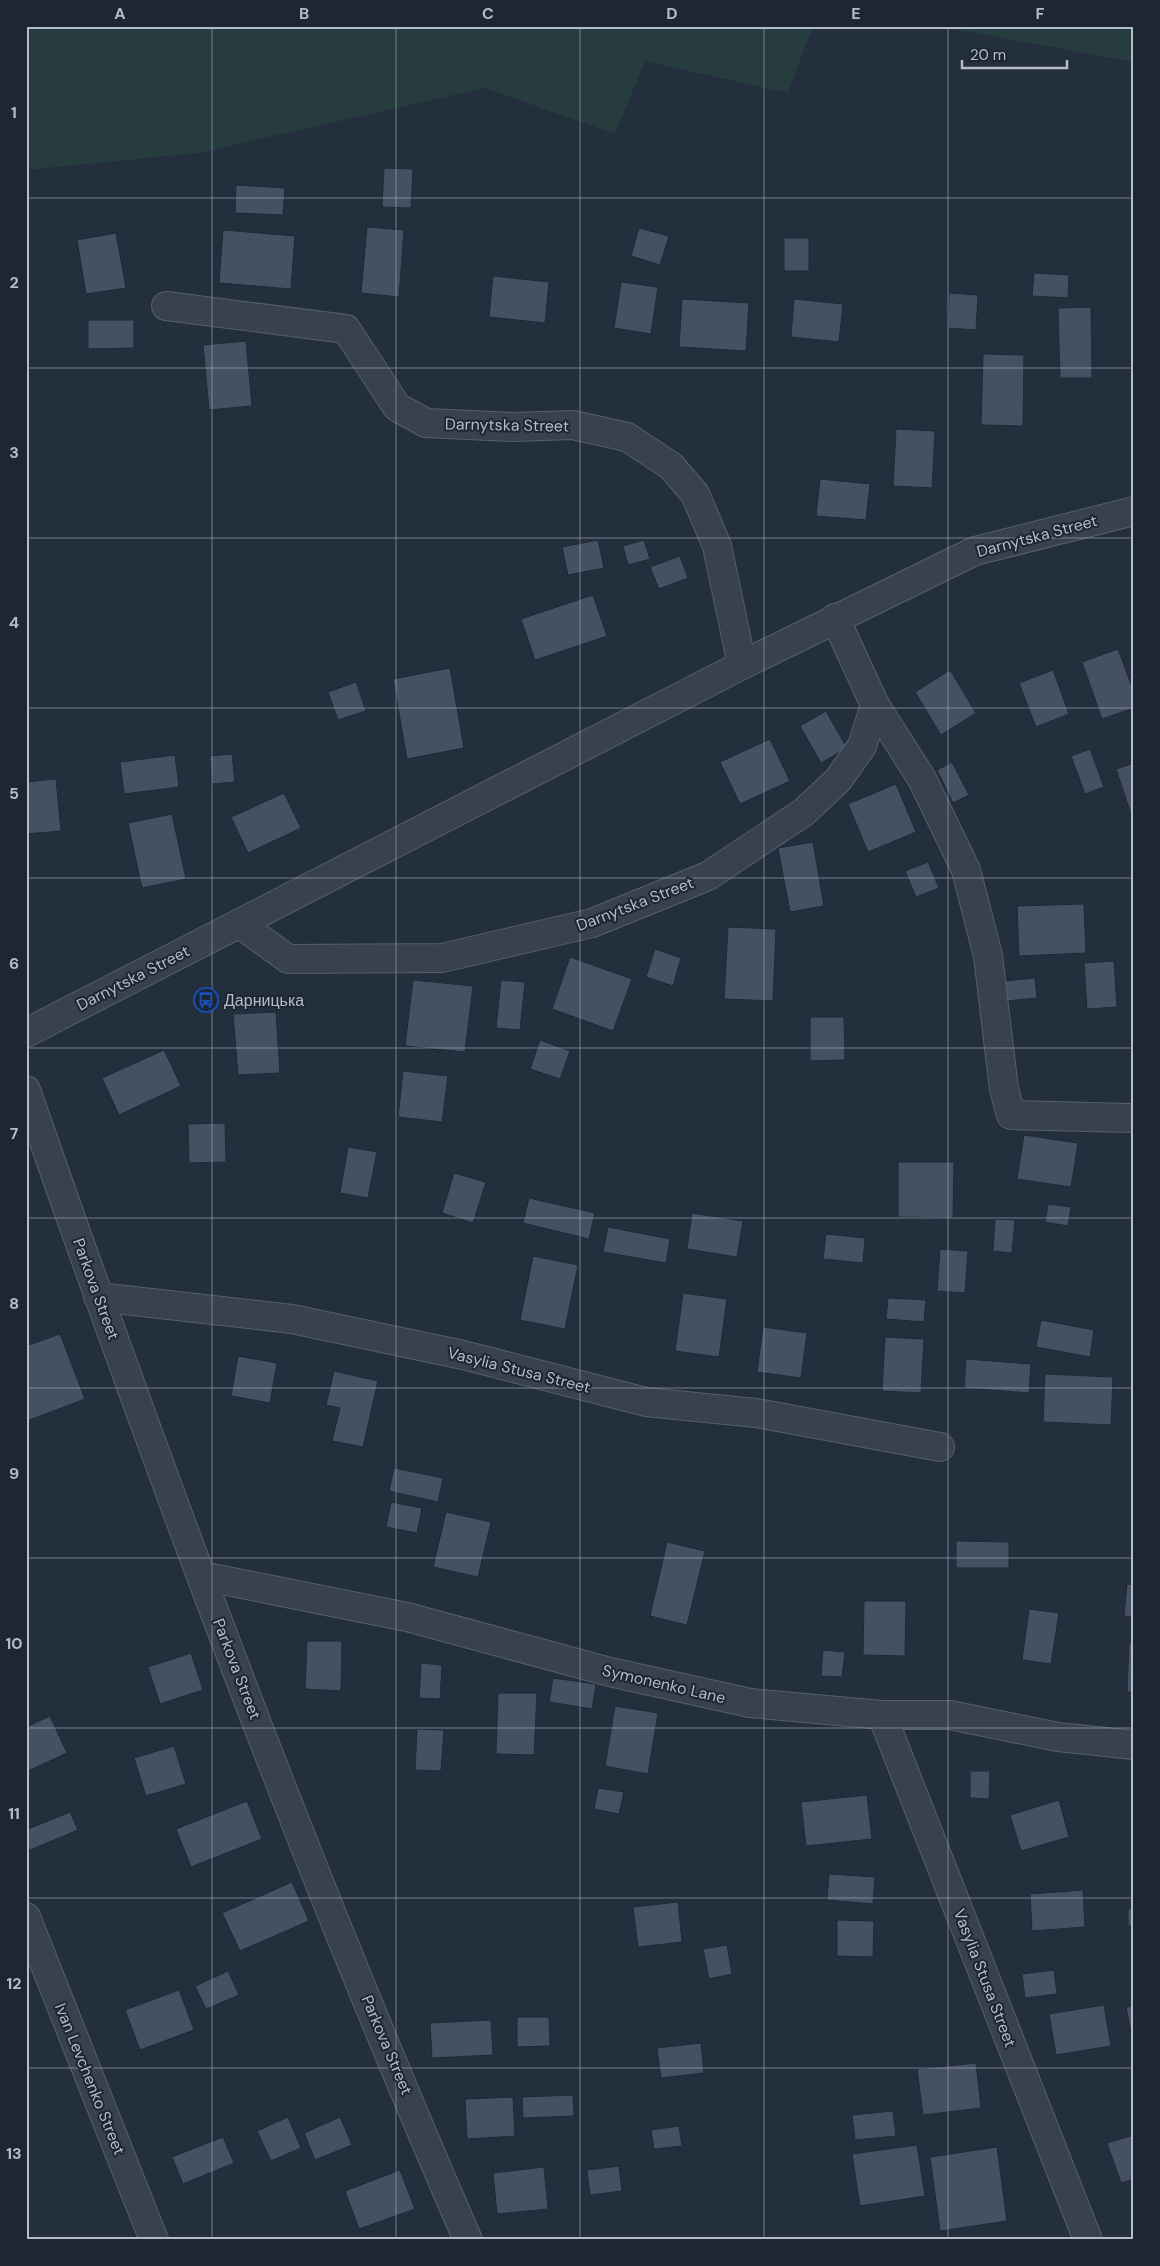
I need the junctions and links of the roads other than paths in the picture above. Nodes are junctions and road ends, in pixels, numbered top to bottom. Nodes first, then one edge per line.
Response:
1 (166, 306) dead end
2 (1134, 511) edge
3 (835, 618) junction
4 (742, 665) junction
5 (875, 705) junction
6 (240, 924) junction
7 (26, 1033) edge
8 (26, 1090) edge
9 (1129, 1118) dead end
10 (98, 1297) junction
11 (940, 1447) dead end
12 (202, 1576) junction
13 (882, 1715) junction
14 (1134, 1745) edge
15 (26, 1917) edge
16 (154, 2240) edge
17 (468, 2240) edge
18 (1088, 2240) edge

1 - 4 street, Darnytska Street
2 - 3 street, Darnytska Street
3 - 4 street, Darnytska Street
3 - 5 street
4 - 6 street, Darnytska Street
5 - 6 street, Darnytska Street
5 - 9 street
6 - 7 street, Darnytska Street
8 - 10 street, Parkova Street
10 - 11 street, Vasylia Stusa Street
10 - 12 street, Parkova Street
12 - 13 street, Symonenko Lane
12 - 17 street, Parkova Street
13 - 14 street, Symonenko Lane
13 - 18 street, Vasylia Stusa Street
15 - 16 street, Ivan Levchenko Street

